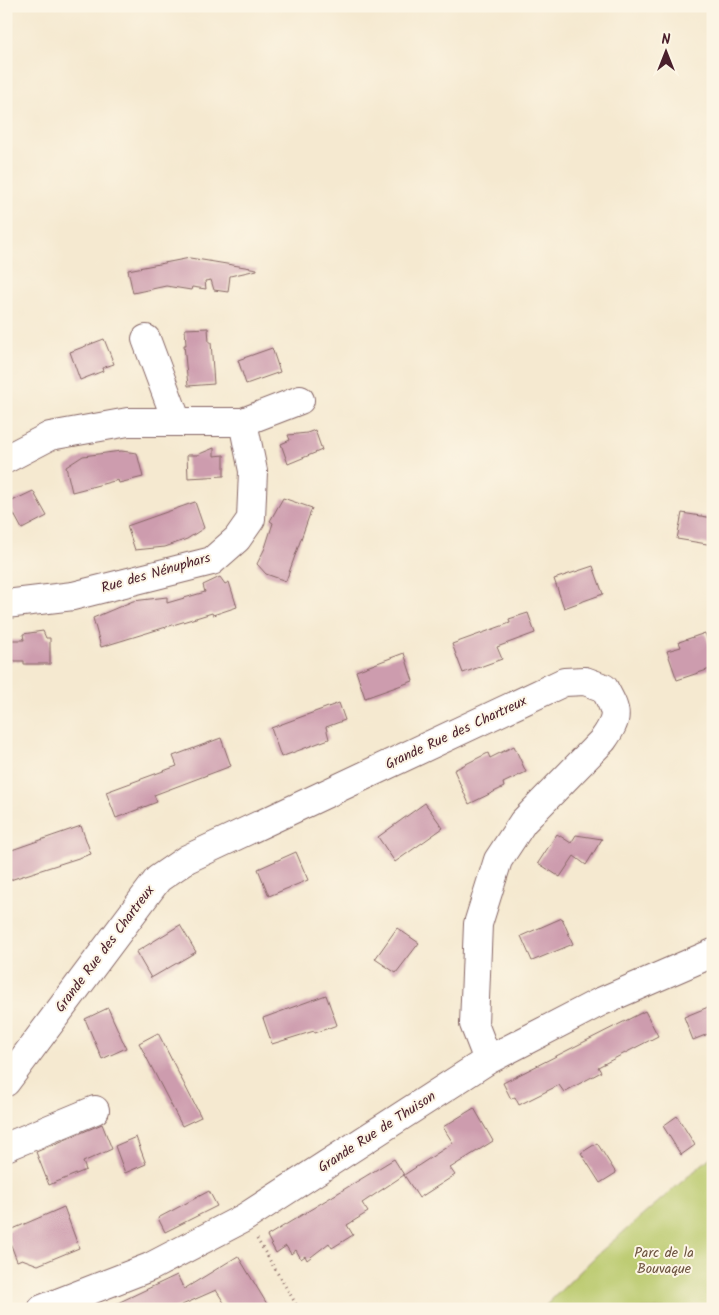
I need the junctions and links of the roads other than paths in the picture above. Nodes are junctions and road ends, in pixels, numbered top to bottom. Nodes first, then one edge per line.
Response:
1 (146, 339) dead end
2 (300, 400) dead end
3 (177, 422) junction
4 (243, 422) junction
5 (6, 458) edge
6 (6, 604) edge
7 (713, 952) edge
8 (488, 1060) junction
9 (6, 1082) edge
10 (94, 1110) dead end
11 (6, 1147) edge
12 (42, 1309) edge

1 - 3 street
2 - 4 street
3 - 4 street
3 - 5 street
4 - 6 street, Rue des Nénuphars
7 - 8 street, Grande Rue de Thuison
8 - 9 street, Grande Rue des Chartreux
8 - 12 street, Grande Rue de Thuison
10 - 11 street

